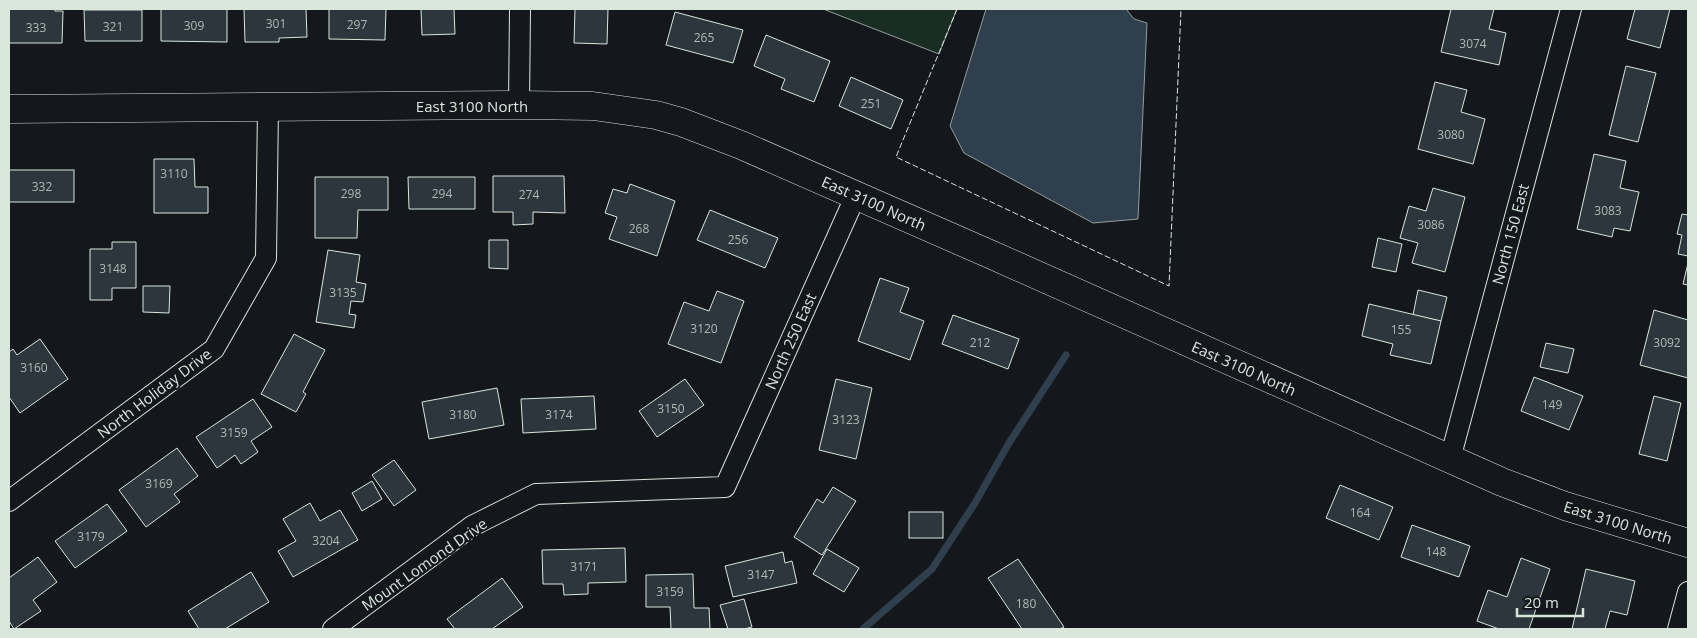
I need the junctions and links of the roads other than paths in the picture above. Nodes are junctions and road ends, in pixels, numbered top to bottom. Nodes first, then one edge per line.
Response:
1 (520, 9) edge
2 (1571, 9) edge
3 (519, 105) junction
4 (268, 107) junction
5 (9, 109) edge
6 (856, 195) junction
7 (1450, 459) junction
8 (725, 487) joint
9 (9, 501) edge
10 (1688, 543) edge
11 (1688, 592) edge
12 (333, 629) edge
13 (1678, 629) edge

1 - 3 street
2 - 7 street, North 150 East
3 - 4 street, East 3100 North
3 - 6 street, East 3100 North
4 - 5 street, East 3100 North
4 - 9 street, North Holiday Drive
6 - 7 street, East 3100 North
6 - 8 street, North 250 East
7 - 10 street, East 3100 North
8 - 12 street, Mount Lomond Drive
11 - 13 street

